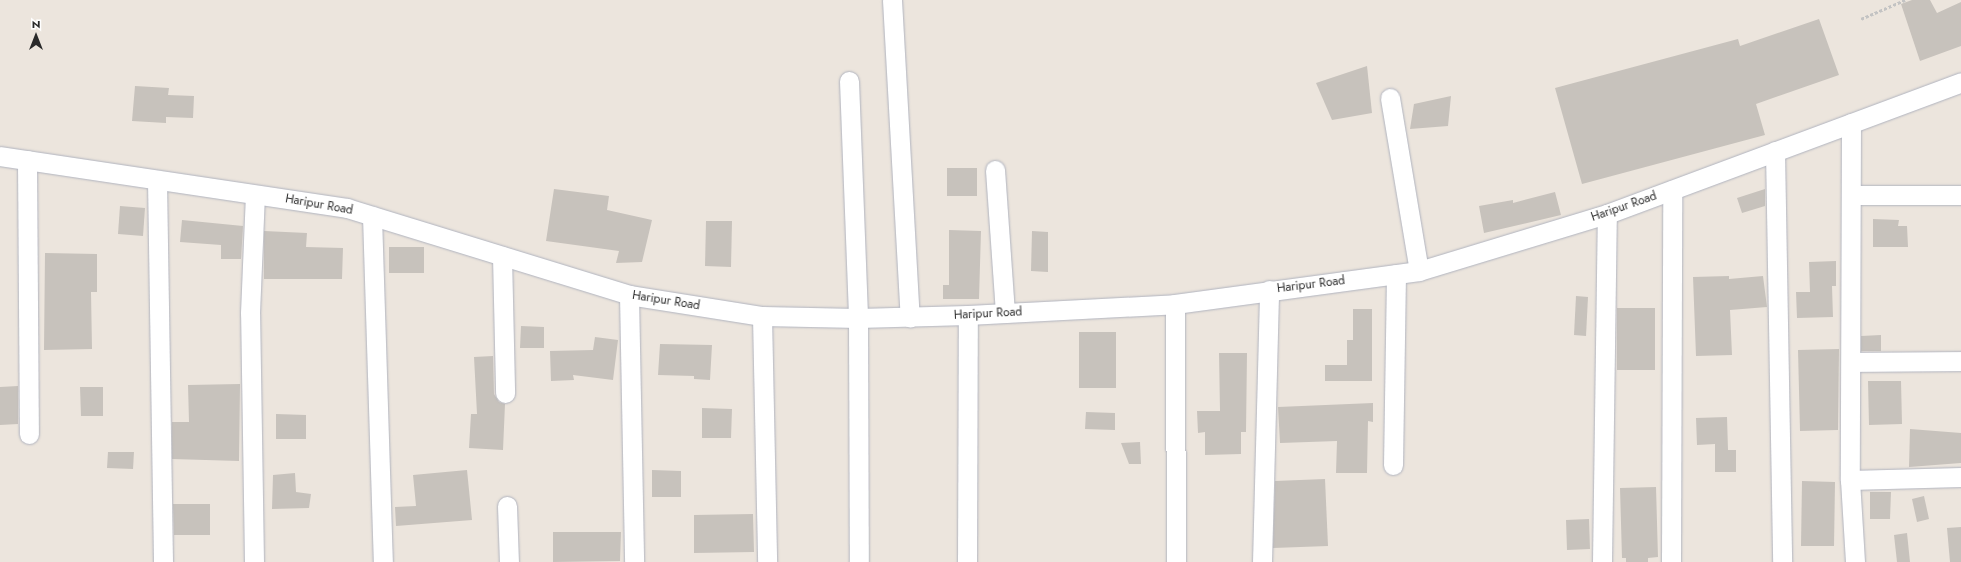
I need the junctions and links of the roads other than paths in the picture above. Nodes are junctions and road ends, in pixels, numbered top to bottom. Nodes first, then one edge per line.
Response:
1 (892, 0) edge
2 (849, 81) dead end
3 (1961, 82) edge
4 (1390, 98) dead end
5 (1850, 123) junction
6 (1775, 151) junction
7 (0, 156) edge
8 (27, 160) junction
9 (996, 170) dead end
10 (157, 180) junction
11 (1672, 190) junction
12 (255, 195) junction
13 (1850, 195) junction
14 (1961, 195) edge
15 (1607, 214) junction
16 (372, 216) junction
17 (502, 256) junction
18 (1419, 271) junction
19 (1396, 274) junction
20 (1269, 290) junction
21 (629, 295) junction
22 (1175, 304) junction
23 (1005, 313) junction
24 (968, 315) junction
25 (762, 316) junction
26 (910, 317) junction
27 (858, 318) junction
28 (1961, 361) edge
29 (1852, 362) junction
30 (505, 393) dead end
31 (29, 434) dead end
32 (1393, 465) dead end
33 (1961, 477) edge
34 (1850, 480) junction
35 (507, 506) dead end
36 (163, 562) edge
37 (254, 562) edge
38 (383, 562) edge
39 (509, 562) edge
40 (634, 562) edge
41 (767, 562) edge
42 (858, 562) edge
43 (967, 562) edge
44 (1176, 562) edge
45 (1262, 562) edge
46 (1602, 562) edge
47 (1672, 562) edge
48 (1782, 562) edge
49 (1855, 562) edge

1 - 26 street
2 - 27 street
3 - 5 street, Haripur Road
4 - 18 street
5 - 6 street, Haripur Road
5 - 13 street
6 - 11 street, Haripur Road
6 - 48 street
7 - 8 street, Haripur Road
8 - 10 street, Haripur Road
8 - 31 street
9 - 23 street
10 - 12 street, Haripur Road
10 - 36 street
11 - 15 street, Haripur Road
11 - 47 street
12 - 16 street, Haripur Road
12 - 37 street
13 - 14 street
13 - 29 street
15 - 18 street, Haripur Road
15 - 46 street
16 - 17 street, Haripur Road
16 - 38 street
17 - 21 street, Haripur Road
17 - 30 street
18 - 19 street, Haripur Road
19 - 20 street, Haripur Road
19 - 32 street
20 - 22 street, Haripur Road
20 - 45 street
21 - 25 street, Haripur Road
21 - 40 street
22 - 23 street, Haripur Road
22 - 44 street
23 - 24 street, Haripur Road
24 - 26 street, Haripur Road
24 - 43 street
25 - 27 street, Haripur Road
25 - 41 street
26 - 27 street, Haripur Road
27 - 42 street
28 - 29 street
29 - 34 street
33 - 34 street
34 - 49 street
35 - 39 street

